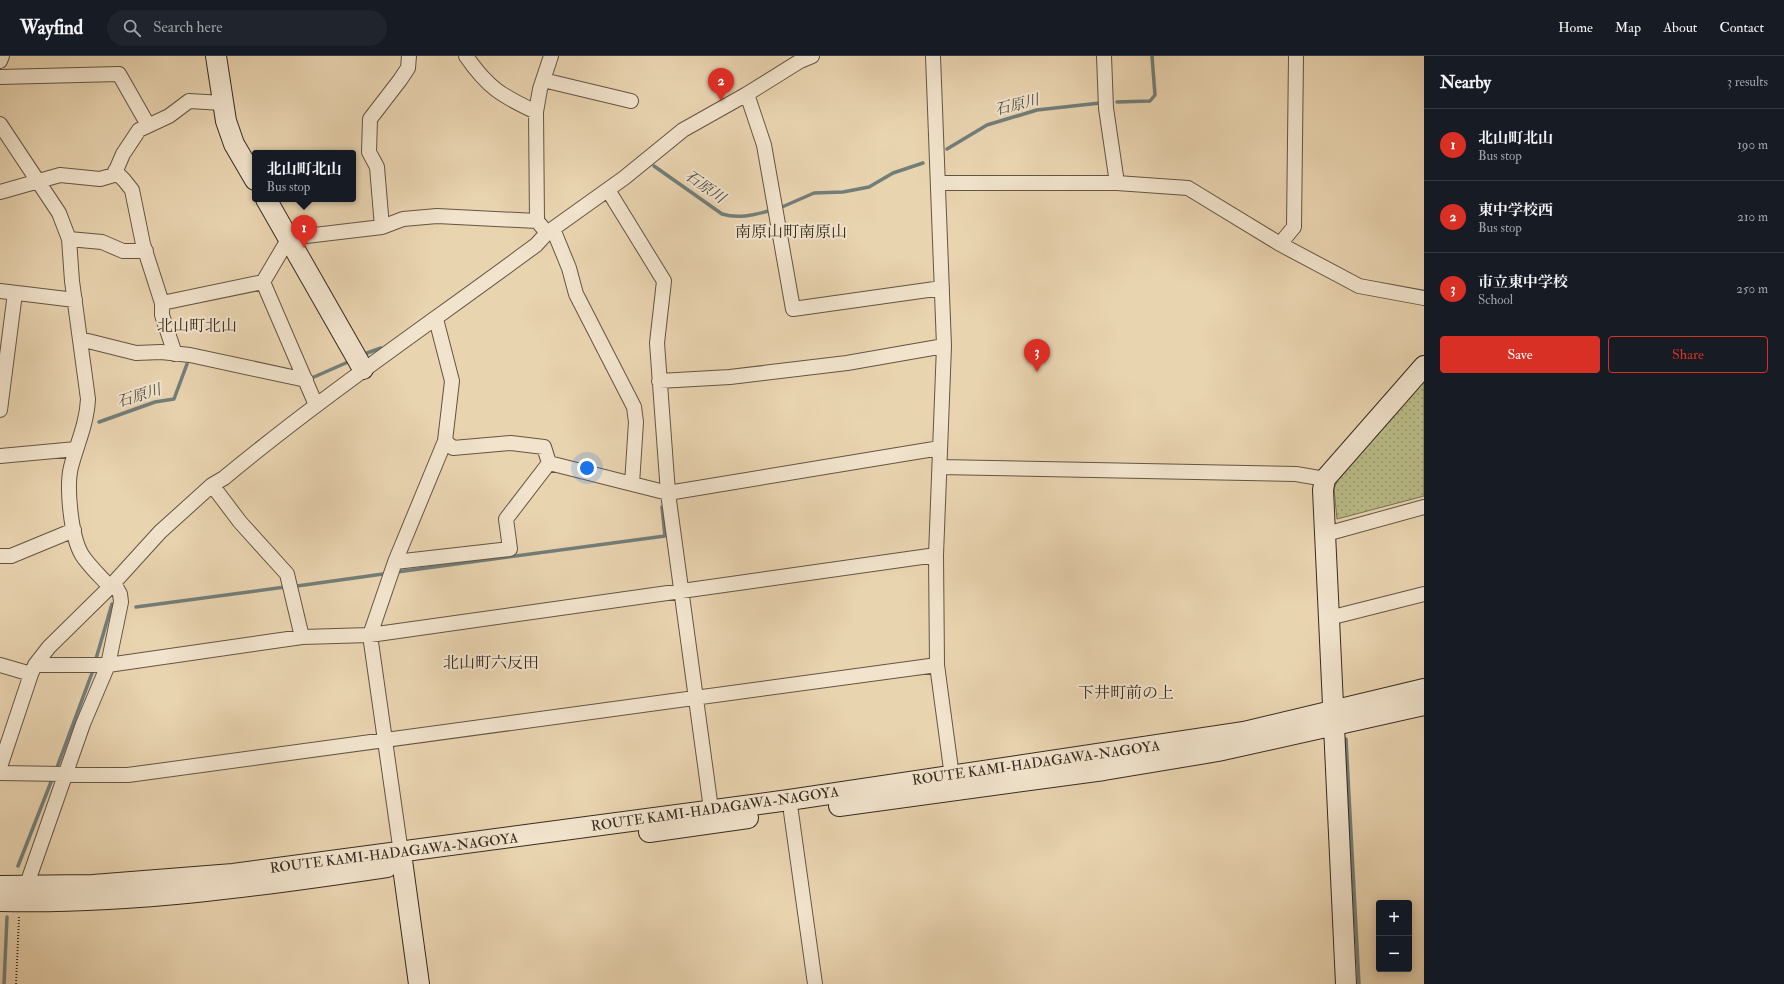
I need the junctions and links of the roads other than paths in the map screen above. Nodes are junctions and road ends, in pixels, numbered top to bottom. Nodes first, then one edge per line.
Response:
1 (2, 56) edge
2 (216, 56) edge
3 (409, 56) edge
4 (466, 56) edge
5 (551, 56) edge
6 (812, 56) edge
7 (933, 56) edge
8 (1104, 56) edge
9 (1296, 56) edge
10 (0, 60) edge
11 (0, 78) edge
12 (543, 80) junction
13 (747, 94) junction
14 (631, 100) dead end
15 (223, 103) junction
16 (536, 112) junction
17 (0, 124) edge
18 (148, 125) junction
19 (115, 171) junction
20 (252, 175) edge
21 (37, 180) junction
22 (938, 183) junction
23 (1117, 184) junction
24 (608, 190) junction
25 (0, 192) edge
26 (268, 202) edge
27 (537, 221) junction
28 (382, 227) junction
29 (550, 231) junction
30 (289, 238) junction
31 (69, 239) junction
32 (1280, 244) junction
33 (146, 251) junction
34 (263, 282) junction
35 (942, 288) junction
36 (0, 291) edge
37 (15, 293) junction
38 (1424, 298) edge
39 (74, 300) junction
40 (162, 303) junction
41 (436, 319) junction
42 (80, 339) junction
43 (944, 346) junction
44 (4, 354) edge
45 (175, 354) junction
46 (1424, 366) edge
47 (363, 369) junction
48 (306, 380) junction
49 (659, 381) junction
50 (316, 405) junction
51 (0, 410) edge
52 (445, 441) junction
53 (940, 448) junction
54 (76, 449) junction
55 (0, 456) edge
56 (549, 463) junction
57 (940, 467) junction
58 (1325, 479) junction
59 (632, 484) junction
60 (212, 485) junction
61 (668, 493) junction
62 (1424, 507) edge
63 (74, 530) junction
64 (1326, 534) junction
65 (936, 555) junction
66 (0, 556) edge
67 (395, 562) junction
68 (112, 585) junction
69 (682, 591) junction
70 (1424, 594) edge
71 (1329, 618) junction
72 (370, 635) junction
73 (302, 637) junction
74 (0, 664) edge
75 (937, 665) junction
76 (108, 666) junction
77 (33, 670) junction
78 (1424, 689) edge
79 (695, 699) junction
80 (1424, 705) edge
81 (1333, 719) junction
82 (385, 742) junction
83 (0, 767) edge
84 (0, 773) edge
85 (65, 775) junction
86 (953, 783) junction
87 (712, 809) junction
88 (791, 812) junction
89 (401, 859) junction
90 (0, 886) edge
91 (23, 894) junction
92 (0, 901) edge
93 (419, 984) edge
94 (815, 984) edge
95 (1346, 984) edge

1 - 10 street
2 - 15 main road
3 - 28 street
4 - 16 street
5 - 12 street
6 - 13 street
7 - 22 street
8 - 23 street
9 - 32 street
11 - 18 street
12 - 14 street
12 - 16 street
13 - 24 street
13 - 35 street
15 - 18 street
15 - 20 main road
16 - 27 street
17 - 21 street
18 - 19 street
19 - 21 street
19 - 33 street
21 - 25 street
21 - 31 street
22 - 23 street
22 - 35 street
23 - 32 street
24 - 29 street
24 - 49 street
26 - 30 main road
27 - 28 street
27 - 29 street
28 - 30 street
29 - 41 street
29 - 59 street
30 - 34 street
30 - 47 main road
31 - 33 street
31 - 39 street
32 - 38 street
33 - 40 street
34 - 40 street
34 - 48 street
35 - 43 street
36 - 37 street
37 - 39 street
37 - 44 street
39 - 42 street
40 - 45 street
41 - 47 street
41 - 52 street
42 - 45 street
42 - 54 street
43 - 49 street
43 - 53 street
44 - 51 street
45 - 48 street
46 - 58 main road
47 - 50 street
48 - 50 street
49 - 61 street
50 - 60 street
52 - 56 street
52 - 67 street
53 - 57 street
53 - 61 street
54 - 55 street
54 - 63 street
56 - 59 street
56 - 67 street
57 - 58 street
57 - 65 street
58 - 64 main road
59 - 61 street
60 - 68 street
60 - 73 street
61 - 69 street
62 - 64 street
63 - 66 street
63 - 68 street
64 - 71 main road
65 - 69 street
65 - 75 street
67 - 72 street
68 - 76 street
68 - 77 street
69 - 72 street
69 - 79 street
70 - 71 street
71 - 81 main road
72 - 73 street
72 - 82 street
73 - 76 street
74 - 77 street
75 - 79 street
75 - 86 street
76 - 77 street
76 - 85 street
77 - 83 street
78 - 81 main road, ROUTE KAMI-HADAGAWA-NAGOYA
79 - 82 street
79 - 87 street
80 - 81 main road, ROUTE KAMI-HADAGAWA-NAGOYA
81 - 86 main road, ROUTE KAMI-HADAGAWA-NAGOYA
81 - 95 main road
82 - 85 street
82 - 89 street
84 - 85 street
85 - 91 street
86 - 87 main road, ROUTE KAMI-HADAGAWA-NAGOYA
86 - 88 main road, ROUTE KAMI-HADAGAWA-NAGOYA
87 - 89 main road, ROUTE KAMI-HADAGAWA-NAGOYA
88 - 89 main road, ROUTE KAMI-HADAGAWA-NAGOYA
88 - 94 street
89 - 91 main road, ROUTE KAMI-HADAGAWA-NAGOYA
89 - 93 main road
90 - 91 main road, ROUTE KAMI-HADAGAWA-NAGOYA
91 - 92 main road, ROUTE KAMI-HADAGAWA-NAGOYA

